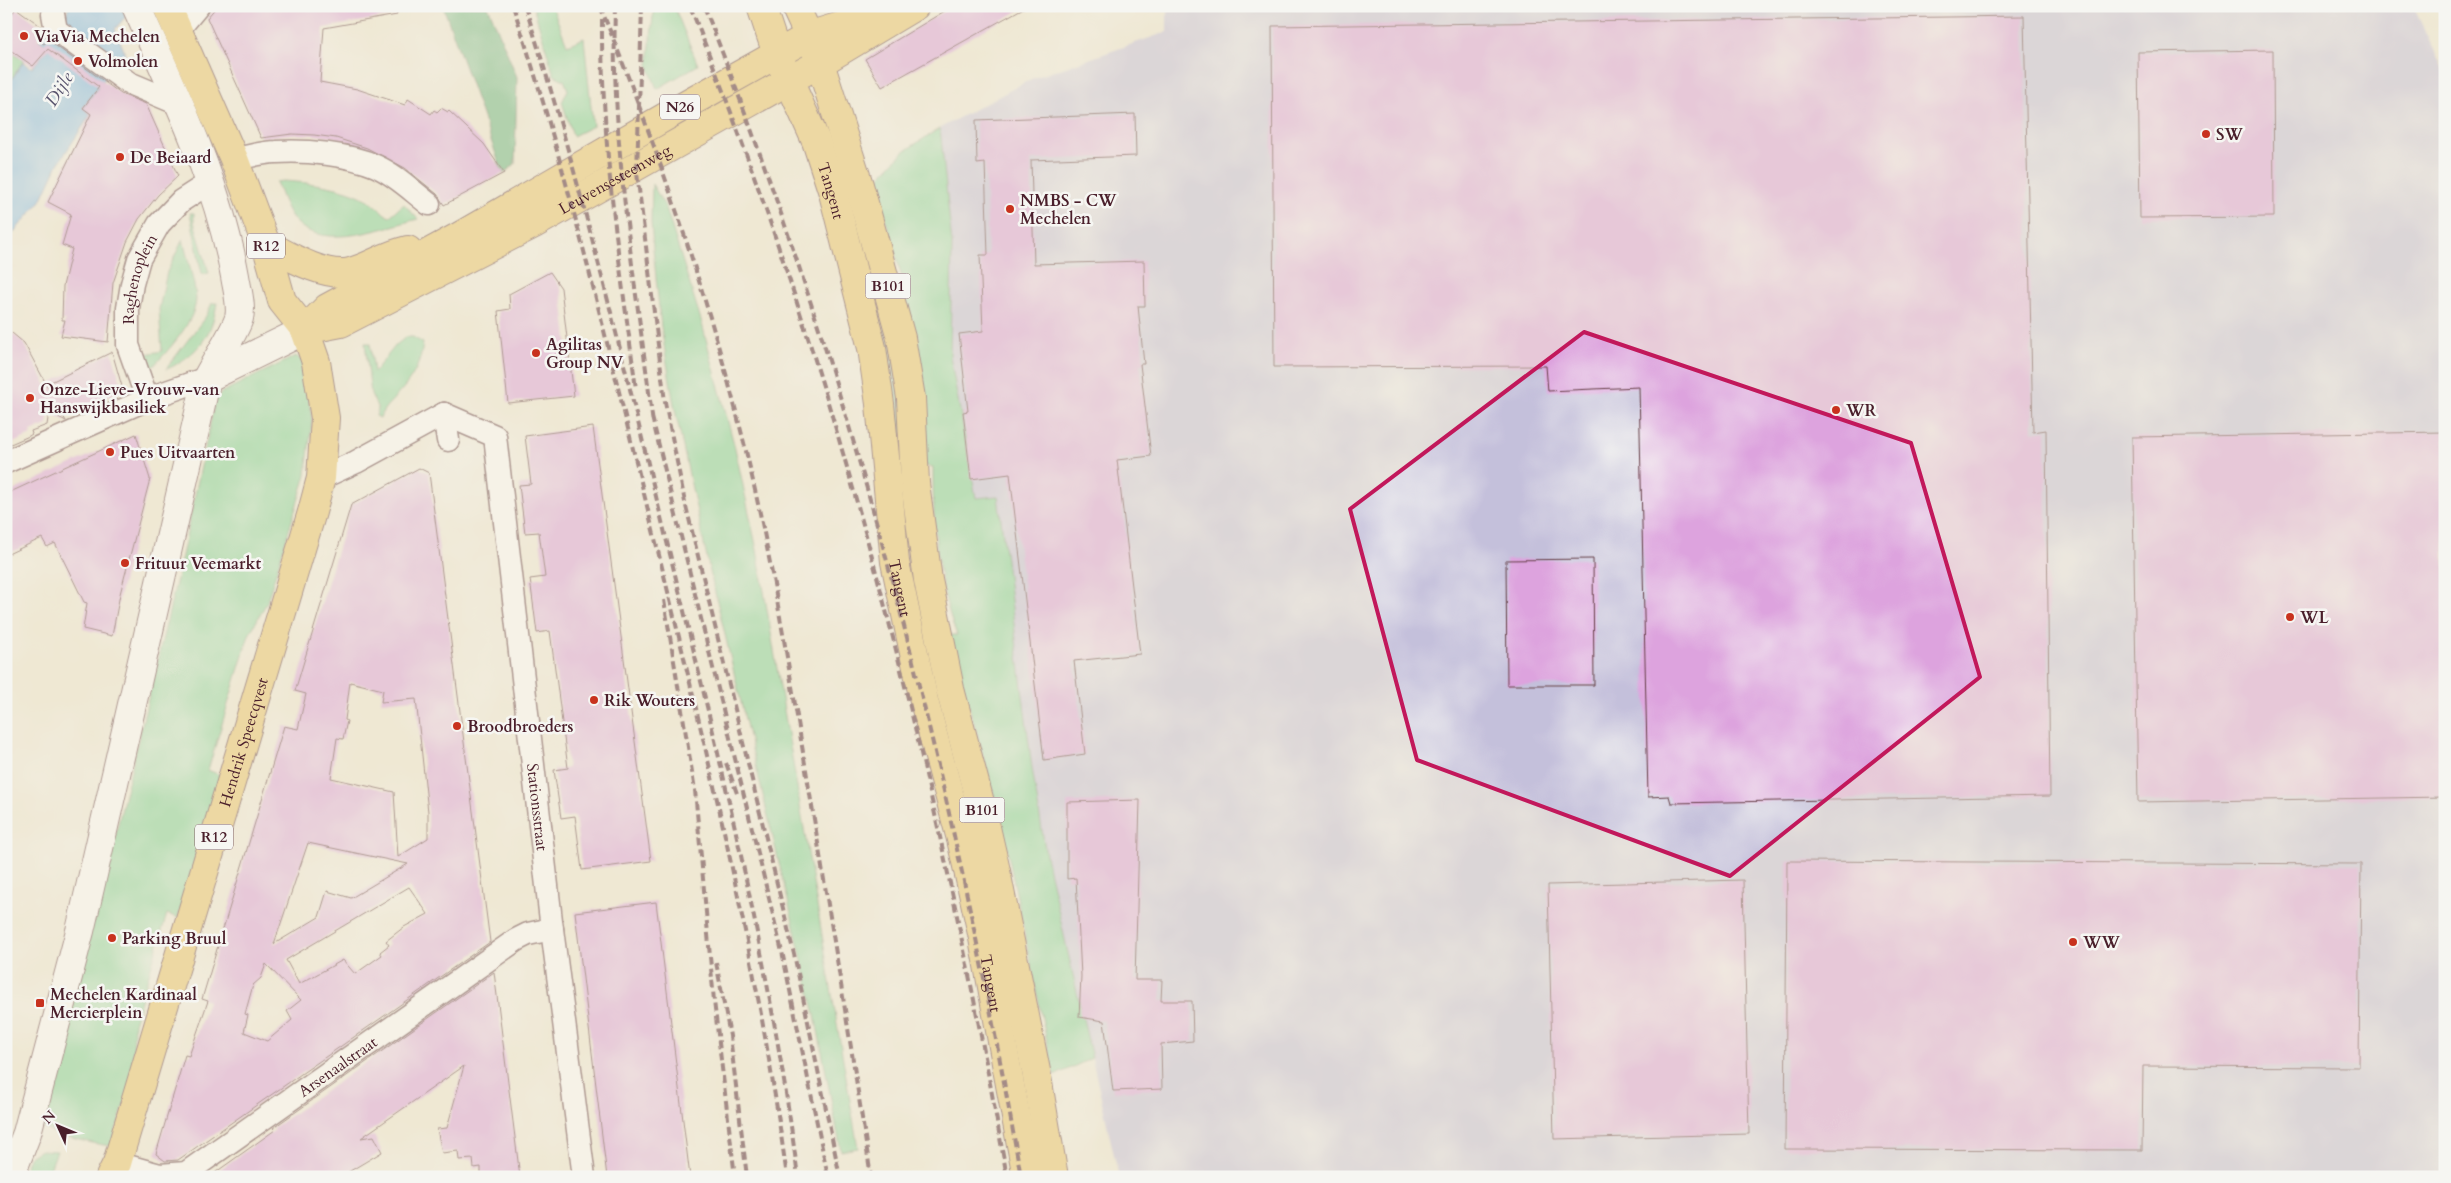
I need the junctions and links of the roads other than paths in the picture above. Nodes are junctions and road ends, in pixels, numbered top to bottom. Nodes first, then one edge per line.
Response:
1 (136, 6) edge
2 (198, 6) edge
3 (761, 6) edge
4 (795, 6) edge
5 (877, 6) edge
6 (915, 6) edge
7 (49, 9) edge
8 (173, 20) edge
9 (811, 35) junction
10 (777, 54) junction
11 (820, 63) junction
12 (789, 80) junction
13 (179, 104) junction
14 (234, 159) junction
15 (212, 186) junction
16 (429, 204) dead end
17 (449, 242) junction
18 (266, 244) junction
19 (305, 330) junction
20 (197, 380) junction
21 (152, 397) junction
22 (444, 414) junction
23 (448, 440) dead end
24 (6, 462) edge
25 (321, 478) junction
26 (552, 929) junction
27 (114, 1170) edge
28 (10, 1177) edge
29 (584, 1177) edge
30 (1027, 1177) edge
31 (1054, 1177) edge

1 - 13 street, R12
2 - 8 street
3 - 10 main road, Tangent / B101
4 - 9 main road, Tangent / B101
5 - 9 main road, Leuvensesteenweg / N26
6 - 11 main road, Leuvensesteenweg / N26
7 - 13 street
8 - 14 main road, R12
9 - 10 main road, Leuvensesteenweg / N26
9 - 11 main road, Tangent / B101
10 - 12 main road, Tangent / B101
10 - 17 main road, Leuvensesteenweg / N26
11 - 12 main road, Leuvensesteenweg / N26
11 - 31 main road, Tangent / B101
12 - 19 main road, Leuvensesteenweg / N26
12 - 30 main road, Tangent / B101
13 - 15 street, R12
14 - 16 street
14 - 18 main road, R12
15 - 20 street, R12
15 - 21 street, Raghenoplein
17 - 18 main road
17 - 19 main road, Leuvensesteenweg / N26
18 - 19 main road, R12
19 - 20 street, Leuvensesteenweg / N26
19 - 25 main road, Hendrik Speecqvest / R12
20 - 21 street
20 - 28 street, R12
21 - 24 street
22 - 23 street
22 - 25 street
22 - 26 street, Stationsstraat
25 - 27 main road, Hendrik Speecqvest / R12
26 - 27 street, Arsenaalstraat
26 - 29 street, Stationsstraat

